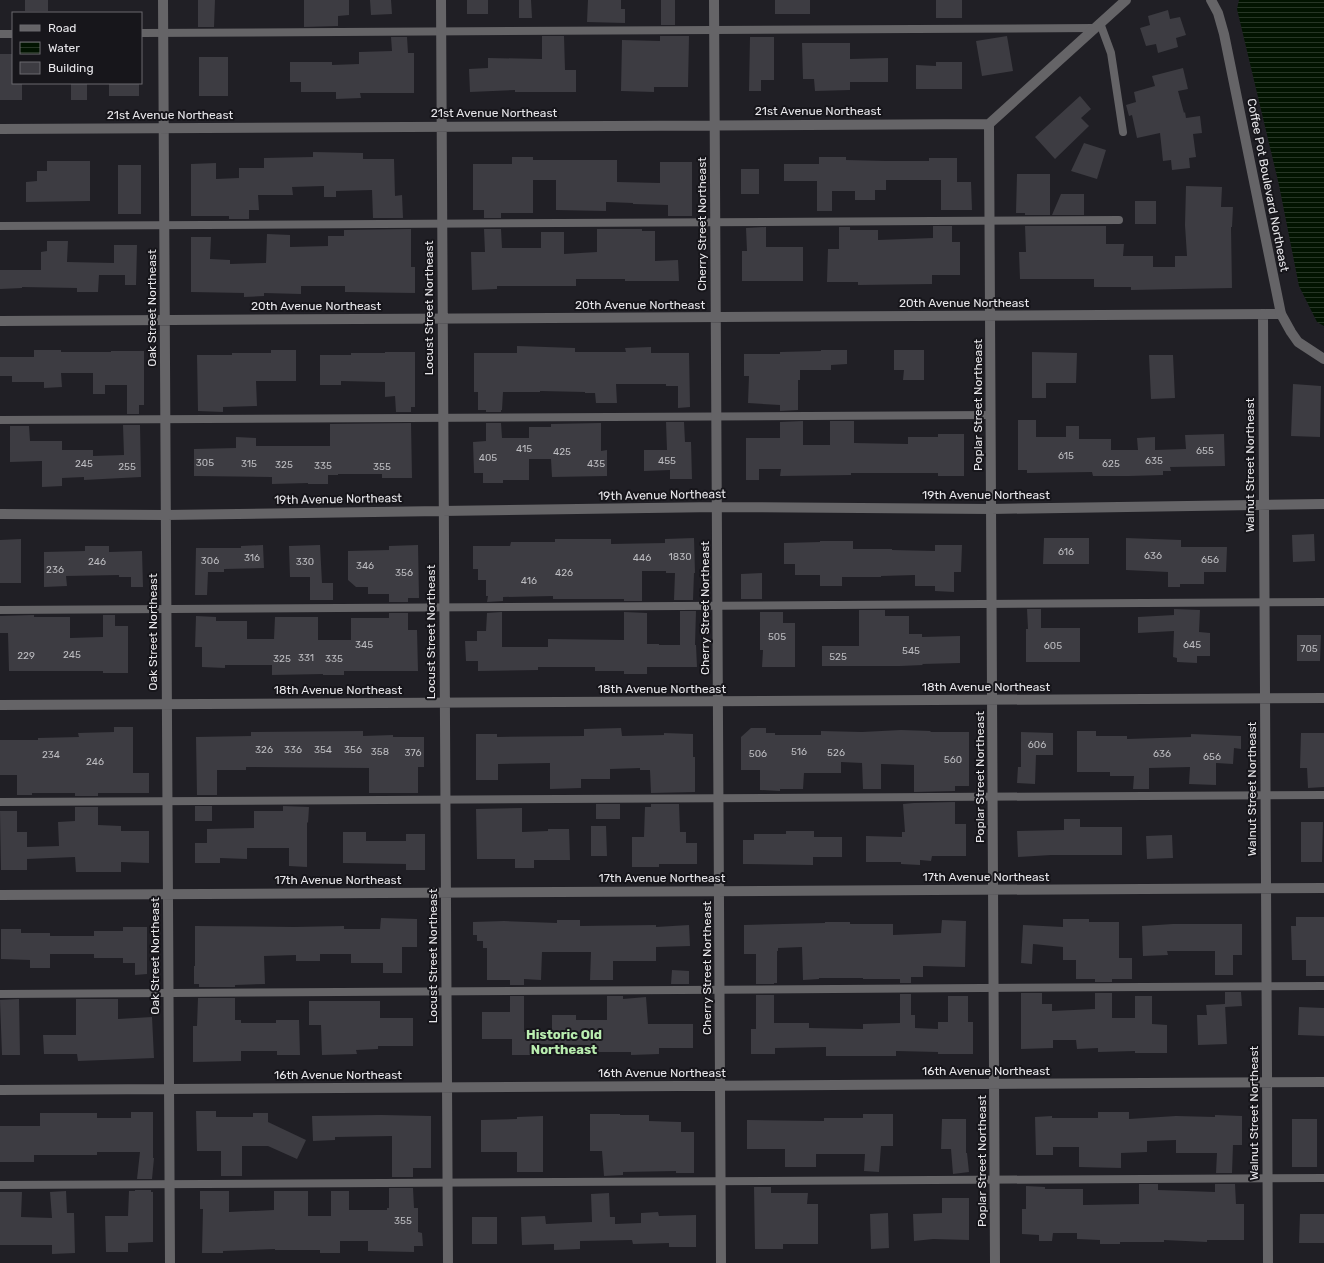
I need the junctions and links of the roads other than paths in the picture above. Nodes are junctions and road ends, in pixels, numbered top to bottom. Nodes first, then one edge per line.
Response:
1 (163, 0) edge
2 (441, 0) edge
3 (714, 0) edge
4 (1126, 0) edge
5 (1211, 0) edge
6 (1097, 25) junction
7 (714, 30) junction
8 (441, 32) junction
9 (163, 33) junction
10 (0, 34) edge
11 (12, 34) edge
12 (142, 34) edge
13 (989, 124) junction
14 (715, 125) junction
15 (442, 126) junction
16 (164, 128) junction
17 (0, 129) edge
18 (1123, 132) dead end
19 (1119, 220) dead end
20 (990, 221) junction
21 (716, 222) junction
22 (442, 224) junction
23 (164, 225) junction
24 (0, 226) edge
25 (1262, 314) junction
26 (1281, 314) junction
27 (990, 316) junction
28 (716, 317) junction
29 (443, 319) junction
30 (165, 320) junction
31 (0, 321) edge
32 (1324, 359) edge
33 (991, 415) junction
34 (716, 417) junction
35 (443, 418) junction
36 (0, 420) edge
37 (165, 420) junction
38 (1324, 504) edge
39 (1264, 505) junction
40 (717, 508) junction
41 (991, 509) junction
42 (444, 510) junction
43 (0, 514) edge
44 (166, 515) junction
45 (1324, 602) edge
46 (1264, 603) junction
47 (992, 604) junction
48 (718, 606) junction
49 (444, 607) junction
50 (166, 609) junction
51 (0, 610) edge
52 (1265, 698) junction
53 (1324, 698) edge
54 (992, 700) junction
55 (718, 701) junction
56 (445, 703) junction
57 (167, 704) junction
58 (0, 705) edge
59 (1265, 795) junction
60 (1324, 795) edge
61 (993, 796) junction
62 (719, 798) junction
63 (445, 800) junction
64 (167, 801) junction
65 (0, 802) edge
66 (1266, 888) junction
67 (1324, 888) edge
68 (993, 890) junction
69 (719, 891) junction
70 (446, 893) junction
71 (168, 894) junction
72 (0, 895) edge
73 (1324, 986) edge
74 (1266, 987) junction
75 (994, 988) junction
76 (720, 990) junction
77 (446, 991) junction
78 (168, 993) junction
79 (0, 994) edge
80 (1324, 1082) edge
81 (1267, 1083) junction
82 (994, 1084) junction
83 (720, 1086) junction
84 (447, 1087) junction
85 (169, 1089) junction
86 (0, 1090) edge
87 (1267, 1178) junction
88 (1324, 1178) edge
89 (995, 1180) junction
90 (721, 1181) junction
91 (447, 1183) junction
92 (169, 1184) junction
93 (0, 1185) edge
94 (170, 1263) edge
95 (448, 1263) edge
96 (721, 1263) edge
97 (995, 1263) edge
98 (1268, 1263) edge

1 - 9 street, Oak Street Northeast
2 - 8 street, Locust Street Northeast
3 - 7 street, Cherry Street Northeast
4 - 6 street
5 - 26 street, Coffee Pot Boulevard Northeast
6 - 7 lane
6 - 13 street
6 - 18 lane
7 - 8 lane
7 - 14 street, Cherry Street Northeast
8 - 9 lane
8 - 15 street, Locust Street Northeast
9 - 12 lane
9 - 16 street, Oak Street Northeast
10 - 11 lane
13 - 14 street, 21st Avenue Northeast
13 - 20 street, Poplar Street Northeast
14 - 15 street, 21st Avenue Northeast
14 - 21 street, Cherry Street Northeast
15 - 16 street, 21st Avenue Northeast
15 - 22 street, Locust Street Northeast
16 - 17 street, 21st Avenue Northeast
16 - 23 street, Oak Street Northeast
19 - 20 lane
20 - 21 lane
20 - 27 street, Poplar Street Northeast
21 - 22 lane
21 - 28 street, Cherry Street Northeast
22 - 23 lane
22 - 29 street, Locust Street Northeast
23 - 24 lane
23 - 30 street, Oak Street Northeast
25 - 26 street, 20th Avenue Northeast
25 - 27 street, 20th Avenue Northeast
25 - 39 street, Walnut Street Northeast
26 - 32 street, Coffee Pot Boulevard Northeast
27 - 28 street, 20th Avenue Northeast
27 - 33 street, Poplar Street Northeast
28 - 29 street, 20th Avenue Northeast
28 - 34 street, Cherry Street Northeast
29 - 30 street, 20th Avenue Northeast
29 - 35 street, Locust Street Northeast
30 - 31 street, 20th Avenue Northeast
30 - 37 street, Oak Street Northeast
33 - 34 lane
33 - 41 street, Poplar Street Northeast
34 - 35 lane
34 - 40 street, Cherry Street Northeast
35 - 37 lane
35 - 42 street, Locust Street Northeast
36 - 37 lane
37 - 44 street, Oak Street Northeast
38 - 39 street, 19th Avenue Northeast
39 - 41 street, 19th Avenue Northeast
39 - 46 street, Walnut Street Northeast
40 - 41 street, 19th Avenue Northeast
40 - 42 street, 19th Avenue Northeast
40 - 48 street, Cherry Street Northeast
41 - 47 street, Poplar Street Northeast
42 - 44 street, 19th Avenue Northeast
42 - 49 street, Locust Street Northeast
43 - 44 street, 19th Avenue Northeast
44 - 50 street, Oak Street Northeast
45 - 46 lane
46 - 47 lane
46 - 52 street, Walnut Street Northeast
47 - 48 lane
47 - 54 street, Poplar Street Northeast
48 - 49 lane
48 - 55 street, Cherry Street Northeast
49 - 50 lane
49 - 56 street, Locust Street Northeast
50 - 51 lane
50 - 57 street, Oak Street Northeast
52 - 53 street, 18th Avenue Northeast
52 - 54 street, 18th Avenue Northeast
52 - 59 street, Walnut Street Northeast
54 - 55 street, 18th Avenue Northeast
54 - 61 street, Poplar Street Northeast
55 - 56 street, 18th Avenue Northeast
55 - 62 street, Cherry Street Northeast
56 - 57 street, 18th Avenue Northeast
56 - 63 street, Locust Street Northeast
57 - 58 street, 18th Avenue Northeast
57 - 64 street, Oak Street Northeast
59 - 60 lane
59 - 61 lane
59 - 66 street, Walnut Street Northeast
61 - 62 lane
61 - 68 street, Poplar Street Northeast
62 - 63 lane
62 - 69 street, Cherry Street Northeast
63 - 64 lane
63 - 70 street, Locust Street Northeast
64 - 65 lane
64 - 71 street, Oak Street Northeast
66 - 67 street, 17th Avenue Northeast
66 - 68 street, 17th Avenue Northeast
66 - 74 street, Walnut Street Northeast
68 - 69 street, 17th Avenue Northeast
68 - 75 street, Poplar Street Northeast
69 - 70 street, 17th Avenue Northeast
69 - 76 street, Cherry Street Northeast
70 - 71 street, 17th Avenue Northeast
70 - 77 street, Locust Street Northeast
71 - 72 street, 17th Avenue Northeast
71 - 78 street, Oak Street Northeast
73 - 74 lane
74 - 75 lane
74 - 81 street, Walnut Street Northeast
75 - 76 lane
75 - 82 street, Poplar Street Northeast
76 - 77 lane
76 - 83 street, Cherry Street Northeast
77 - 78 lane
77 - 84 street, Locust Street Northeast
78 - 79 lane
78 - 85 street, Oak Street Northeast
80 - 81 street, 16th Avenue Northeast
81 - 82 street, 16th Avenue Northeast
81 - 87 street, Walnut Street Northeast
82 - 83 street, 16th Avenue Northeast
82 - 89 street, Poplar Street Northeast
83 - 84 street, 16th Avenue Northeast
83 - 90 street, Cherry Street Northeast
84 - 85 street, 16th Avenue Northeast
84 - 91 street, Locust Street Northeast
85 - 86 street, 16th Avenue Northeast
85 - 92 street, Oak Street Northeast
87 - 88 lane
87 - 89 lane
87 - 98 street, Walnut Street Northeast
89 - 90 lane
89 - 97 street, Poplar Street Northeast
90 - 91 lane
90 - 96 street, Cherry Street Northeast
91 - 92 lane
91 - 95 street, Locust Street Northeast
92 - 93 lane
92 - 94 street, Oak Street Northeast

